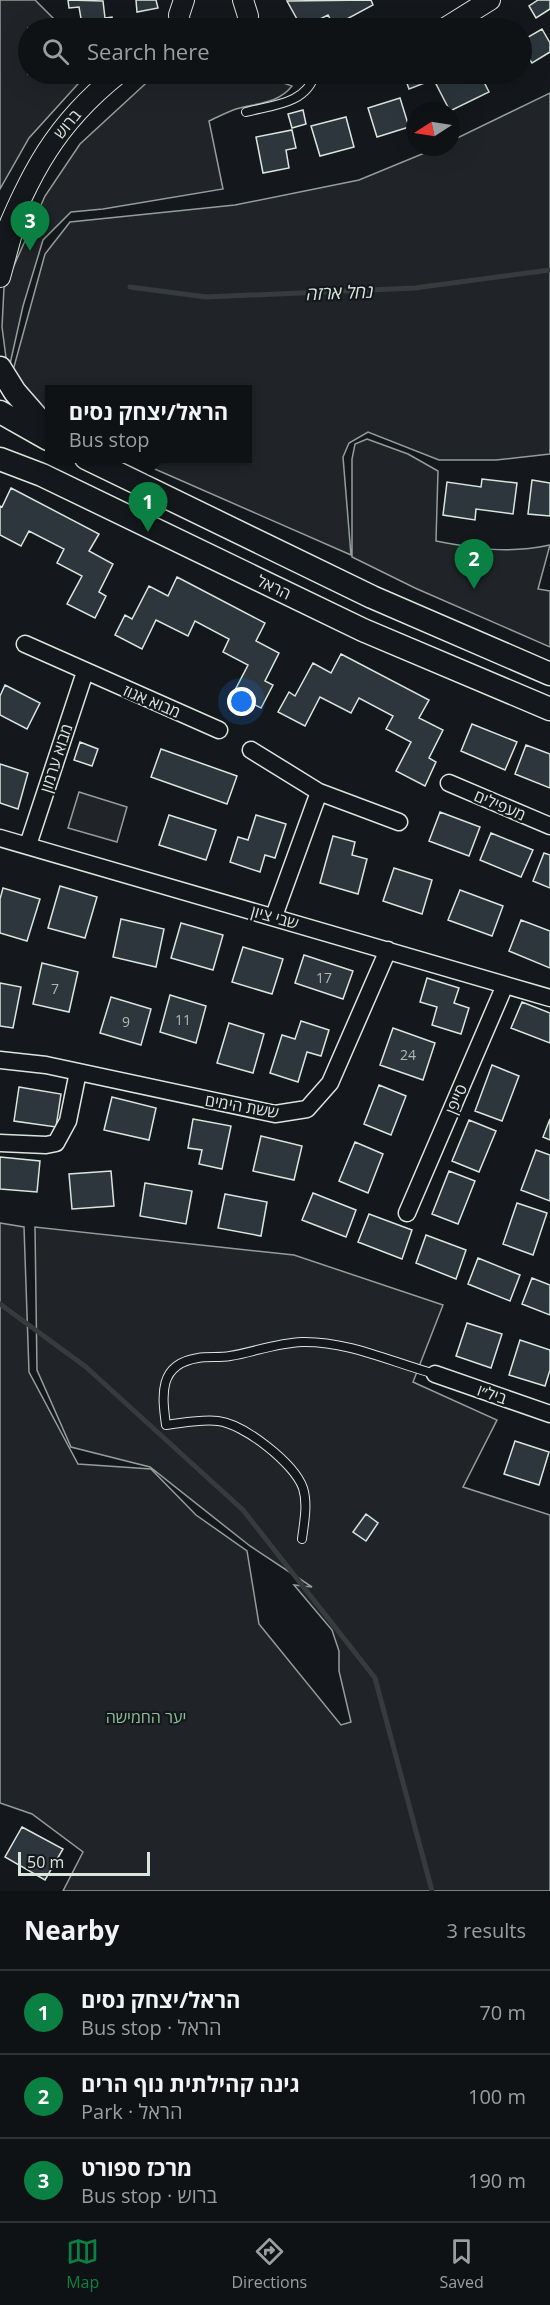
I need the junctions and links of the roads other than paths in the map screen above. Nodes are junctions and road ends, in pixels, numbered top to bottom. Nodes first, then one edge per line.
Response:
1 (490, 0) edge
2 (461, 18) edge
3 (105, 84) edge
4 (310, 84) edge
5 (246, 112) dead end
6 (26, 183) junction
7 (0, 247) edge
8 (0, 277) edge
9 (0, 368) edge
10 (0, 412) edge
11 (45, 426) edge
12 (45, 438) edge
13 (0, 459) edge
14 (94, 463) edge
15 (25, 644) dead end
16 (84, 672) junction
17 (550, 674) edge
18 (550, 710) edge
19 (219, 730) dead end
20 (251, 750) dead end
21 (449, 783) dead end
22 (319, 792) junction
23 (399, 822) dead end
24 (550, 826) edge
25 (0, 838) edge
26 (28, 845) junction
27 (274, 916) junction
28 (388, 950) junction
29 (505, 985) junction
30 (550, 998) edge
31 (0, 1060) edge
32 (78, 1072) junction
33 (0, 1143) edge
34 (407, 1213) dead end
35 (435, 1374) joint
36 (550, 1414) edge
37 (302, 1539) dead end

1 - 2 street
3 - 6 street, ברוש
4 - 5 lane
6 - 7 street, ברוש
6 - 8 street, ברוש
9 - 11 main road
10 - 12 main road
13 - 18 main road, הראל
14 - 17 main road, הראל
15 - 16 street, מבוא אגוז
16 - 19 street, מבוא אגוז
16 - 26 street, מבוא ערמון
20 - 22 street
21 - 24 street, מעפילים
22 - 23 street
22 - 27 street
25 - 26 street, שבי ציון
26 - 27 street, שבי ציון
27 - 28 street, שבי ציון
28 - 29 street, שבי ציון
28 - 32 street, ששת הימים
29 - 30 street, שבי ציון
29 - 34 street, סייפן
31 - 32 street, ששת הימים
32 - 33 street
35 - 36 street, ביל״ו
35 - 37 lane

